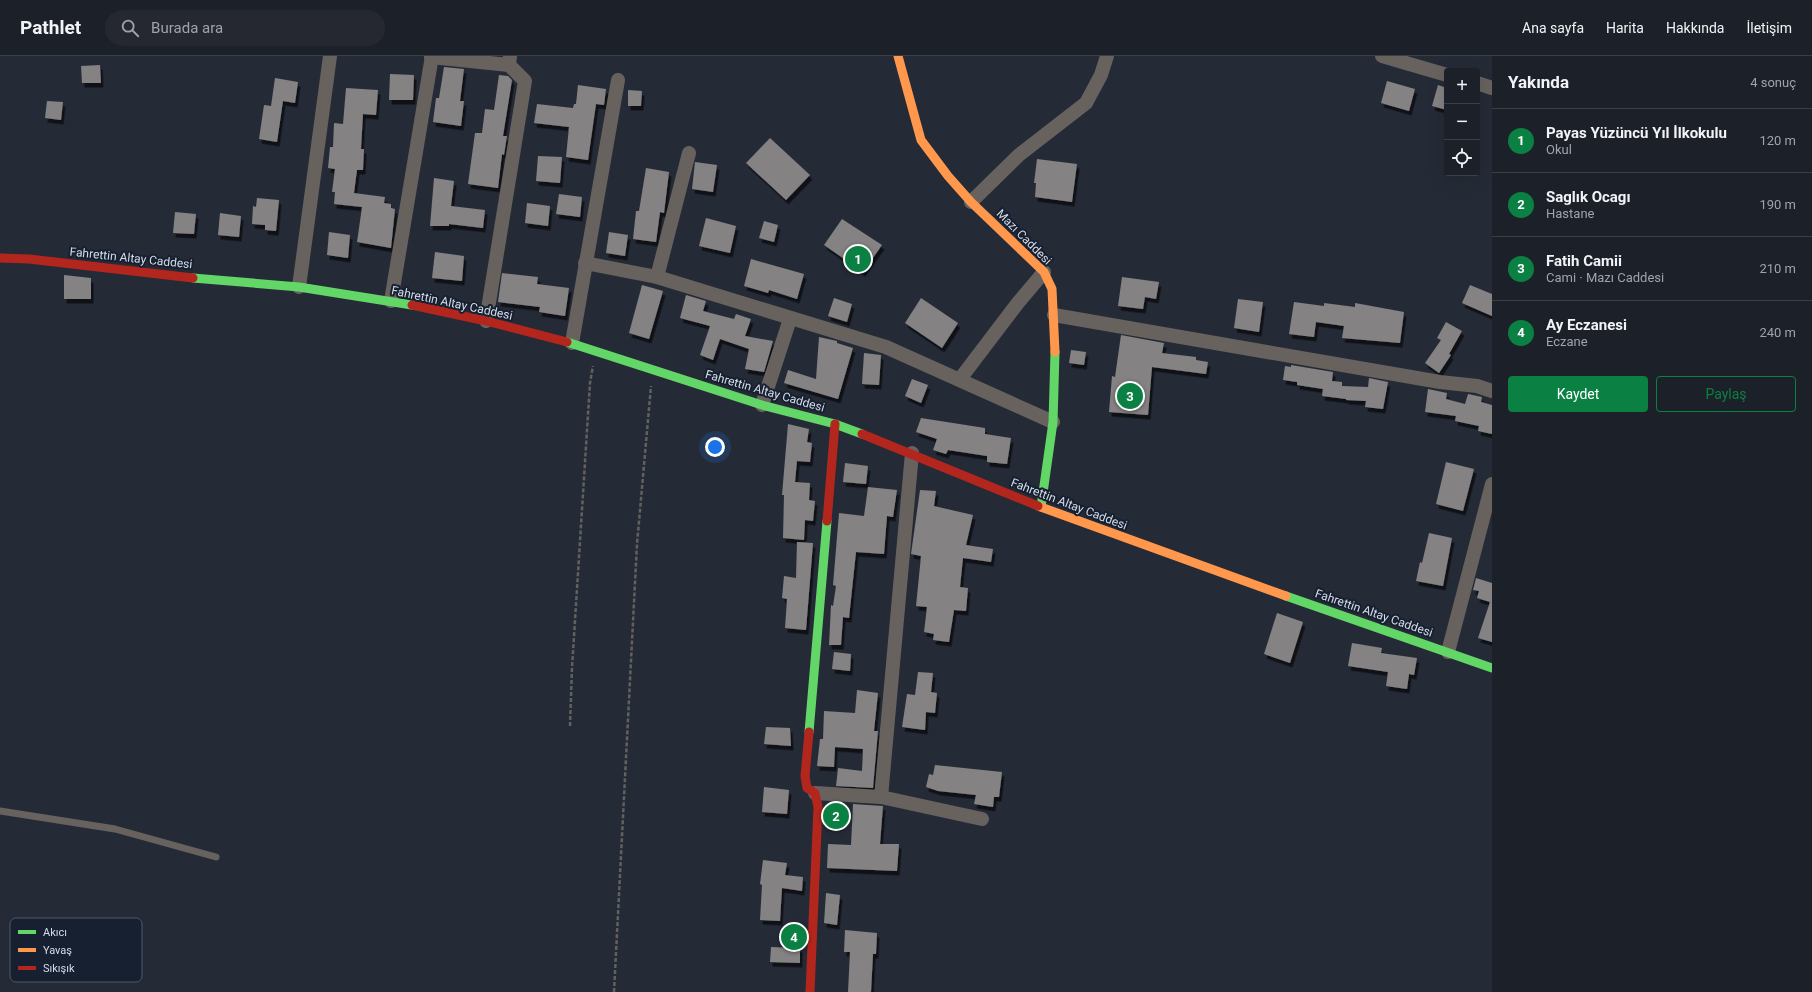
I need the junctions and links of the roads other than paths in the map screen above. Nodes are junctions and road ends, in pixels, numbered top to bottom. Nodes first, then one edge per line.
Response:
1 (330, 56) edge
2 (898, 56) edge
3 (1107, 56) edge
4 (432, 57) edge
5 (1390, 57) edge
6 (509, 61) edge
7 (1444, 74) edge
8 (618, 80) dead end
9 (1480, 84) edge
10 (1492, 88) edge
11 (689, 153) dead end
12 (971, 202) junction
13 (0, 258) edge
14 (586, 263) junction
15 (1044, 272) junction
16 (657, 277) junction
17 (299, 287) junction
18 (391, 301) junction
19 (1054, 316) junction
20 (790, 319) junction
21 (486, 321) junction
22 (572, 343) junction
23 (960, 379) junction
24 (1492, 391) edge
25 (762, 405) junction
26 (1053, 422) junction
27 (835, 424) junction
28 (912, 453) junction
29 (1492, 484) edge
30 (1041, 507) junction
31 (1448, 652) junction
32 (1492, 668) edge
33 (815, 794) junction
34 (881, 797) junction
35 (0, 811) edge
36 (982, 819) dead end
37 (216, 857) dead end
38 (810, 992) edge

1 - 17 street
2 - 12 street, Mazı Caddesi
3 - 12 street
4 - 6 street
4 - 18 street
5 - 7 street
6 - 21 street
8 - 14 street
9 - 10 street
11 - 16 street
12 - 15 street, Mazı Caddesi
13 - 17 street, Fahrettin Altay Caddesi
14 - 16 street
14 - 22 street
15 - 19 street, Mazı Caddesi
15 - 23 street
16 - 20 street
17 - 18 street, Fahrettin Altay Caddesi
18 - 21 street, Fahrettin Altay Caddesi
19 - 24 street
19 - 26 street, Mazı Caddesi
20 - 23 street
20 - 25 street
21 - 22 street, Fahrettin Altay Caddesi
22 - 25 street, Fahrettin Altay Caddesi
23 - 26 street
25 - 27 street, Fahrettin Altay Caddesi
26 - 30 street, Mazı Caddesi
27 - 28 street, Fahrettin Altay Caddesi
27 - 33 street
28 - 30 street, Fahrettin Altay Caddesi
28 - 34 street
29 - 31 street
30 - 31 street, Fahrettin Altay Caddesi
31 - 32 street, Fahrettin Altay Caddesi
33 - 34 street
33 - 38 street
34 - 36 street
35 - 37 lane

